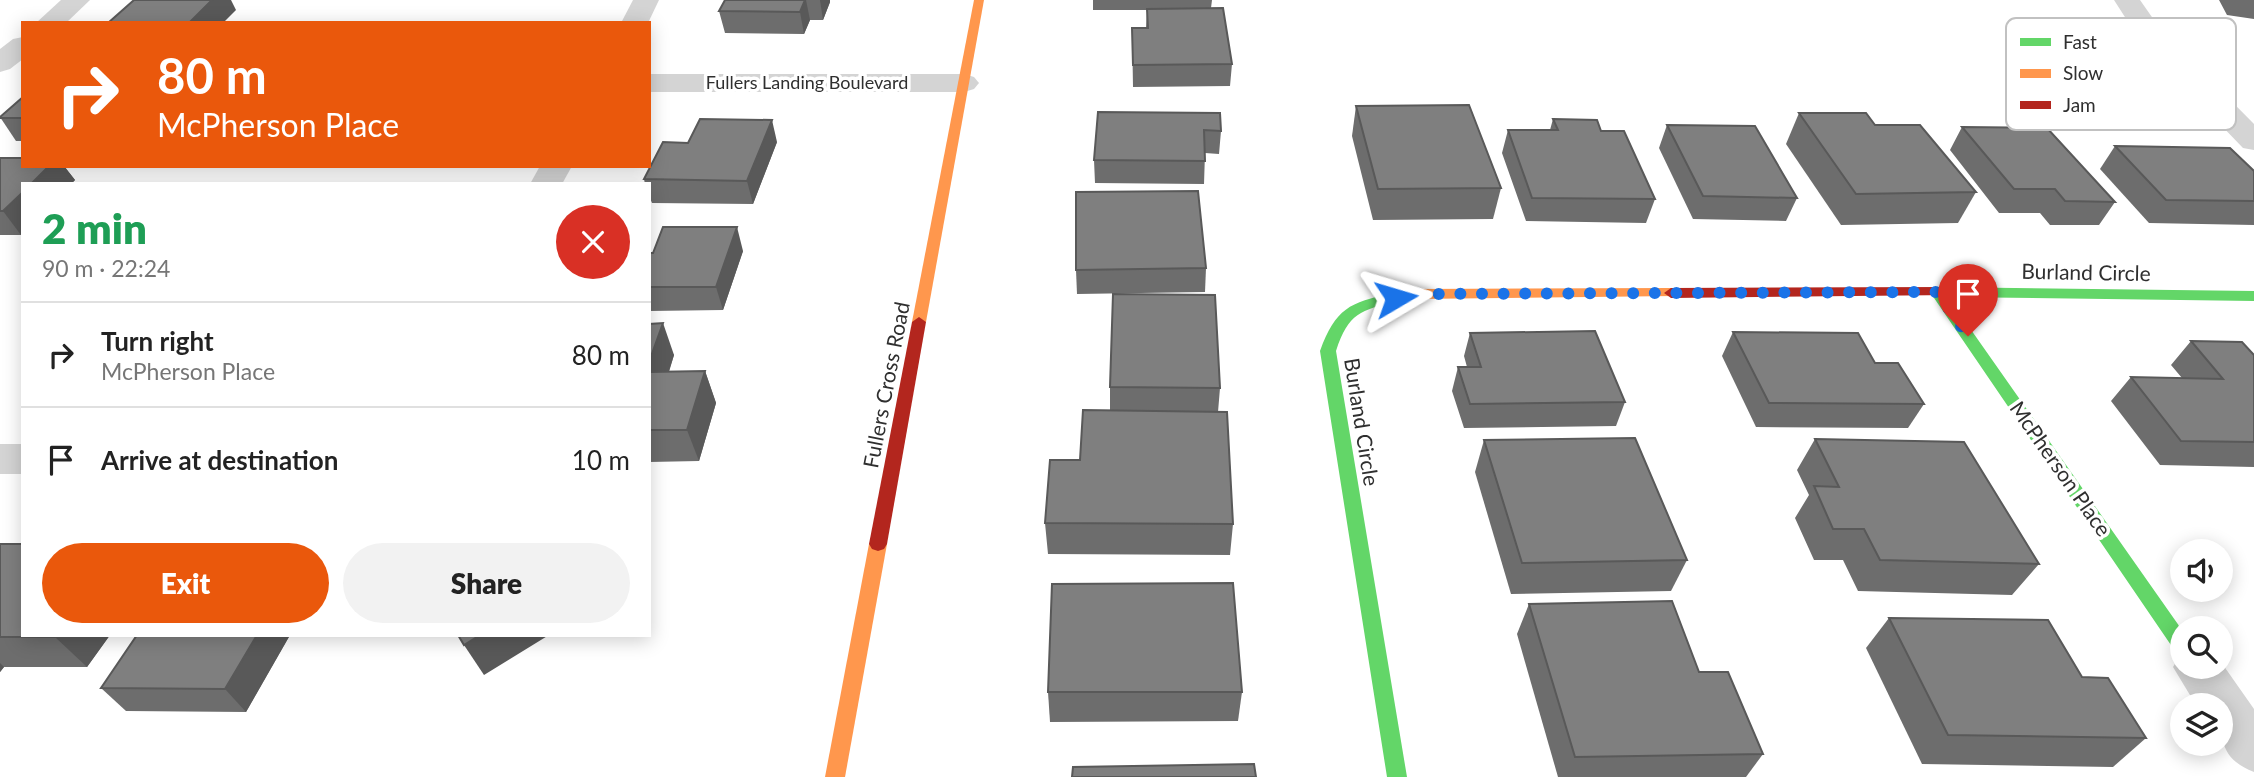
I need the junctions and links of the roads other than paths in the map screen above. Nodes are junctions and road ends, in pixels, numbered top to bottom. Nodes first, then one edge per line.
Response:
1 (77, 0) edge
2 (646, 0) edge
3 (979, 0) edge
4 (2127, 0) edge
5 (2139, 18) edge
6 (51, 21) edge
7 (635, 21) edge
8 (21, 47) edge
9 (0, 63) edge
10 (651, 83) edge
11 (964, 83) junction
12 (2236, 123) edge
13 (2254, 141) edge
14 (1937, 292) junction
15 (2254, 296) edge
16 (0, 459) edge
17 (21, 459) edge
18 (2170, 628) edge
19 (2205, 679) edge
20 (2254, 749) edge
21 (835, 777) edge
22 (1397, 777) edge

1 - 6 street
2 - 7 street
3 - 11 street, Fullers Cross Road
4 - 5 street
8 - 9 street
10 - 11 street, Fullers Landing Boulevard
11 - 21 street, Fullers Cross Road
12 - 13 street
14 - 15 street, Burland Circle
14 - 18 street, McPherson Place
14 - 22 street, Burland Circle
16 - 17 street
19 - 20 street

